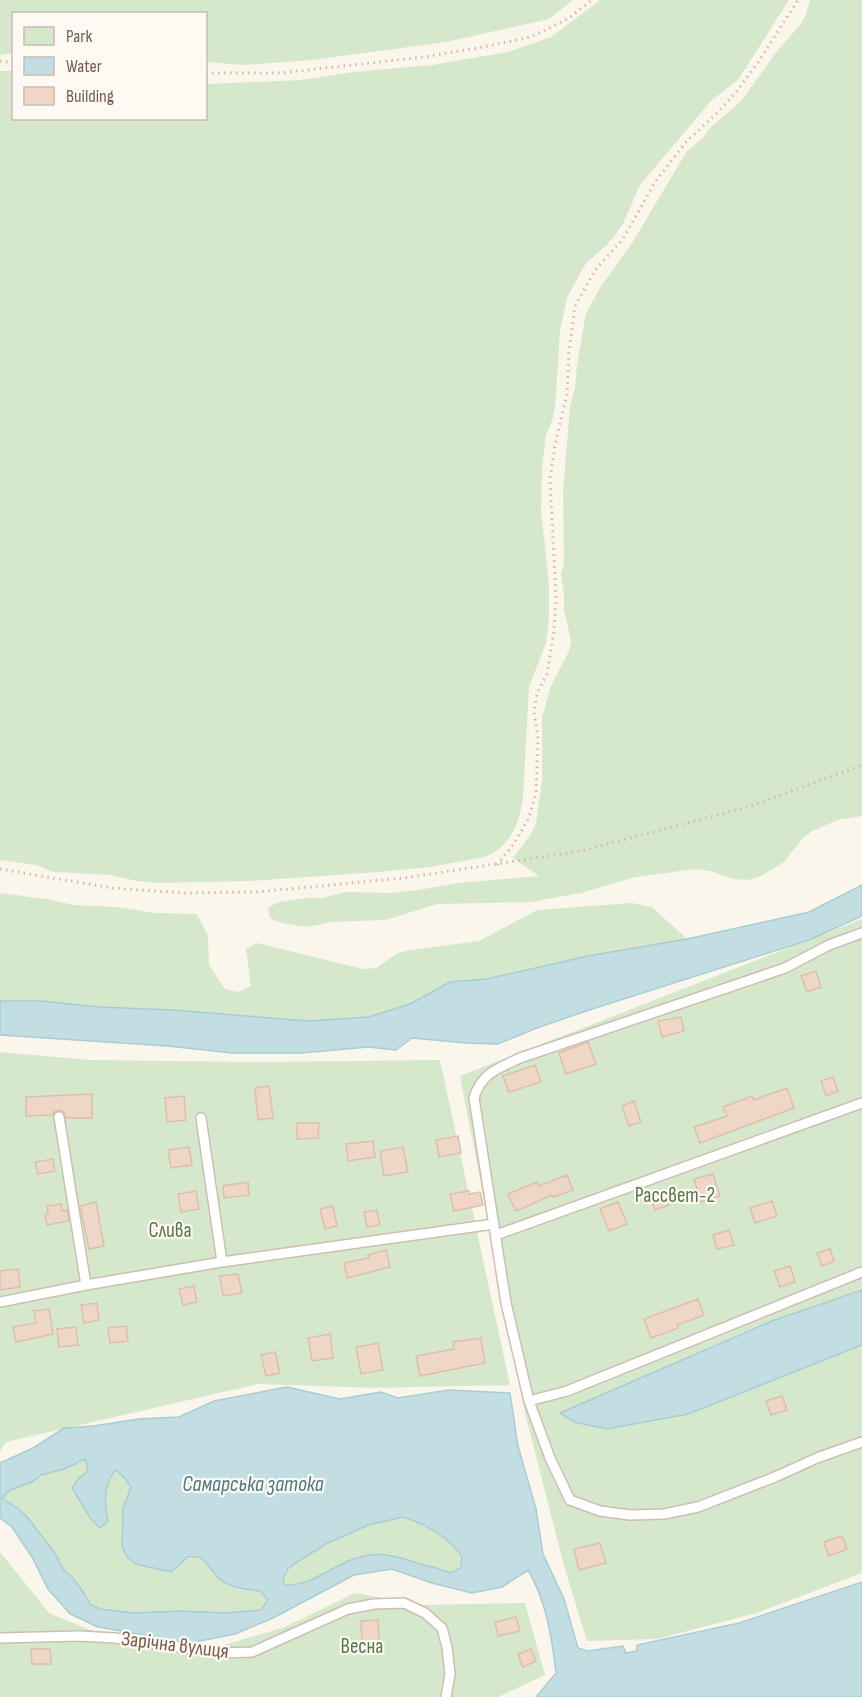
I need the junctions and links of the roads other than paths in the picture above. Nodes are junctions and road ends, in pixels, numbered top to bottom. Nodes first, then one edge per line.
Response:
1 (862, 933) edge
2 (862, 1102) edge
3 (59, 1117) dead end
4 (201, 1118) dead end
5 (494, 1224) junction
6 (496, 1234) junction
7 (222, 1262) junction
8 (862, 1272) edge
9 (86, 1285) junction
10 (0, 1302) edge
11 (529, 1401) junction
12 (862, 1442) edge
13 (0, 1638) edge
14 (446, 1697) edge

1 - 5 lane
2 - 6 lane
3 - 9 lane
4 - 7 lane
5 - 6 lane
5 - 7 lane
6 - 11 lane
7 - 9 lane
8 - 11 lane
9 - 10 lane
11 - 12 lane
13 - 14 lane, Зарічна вулиця

